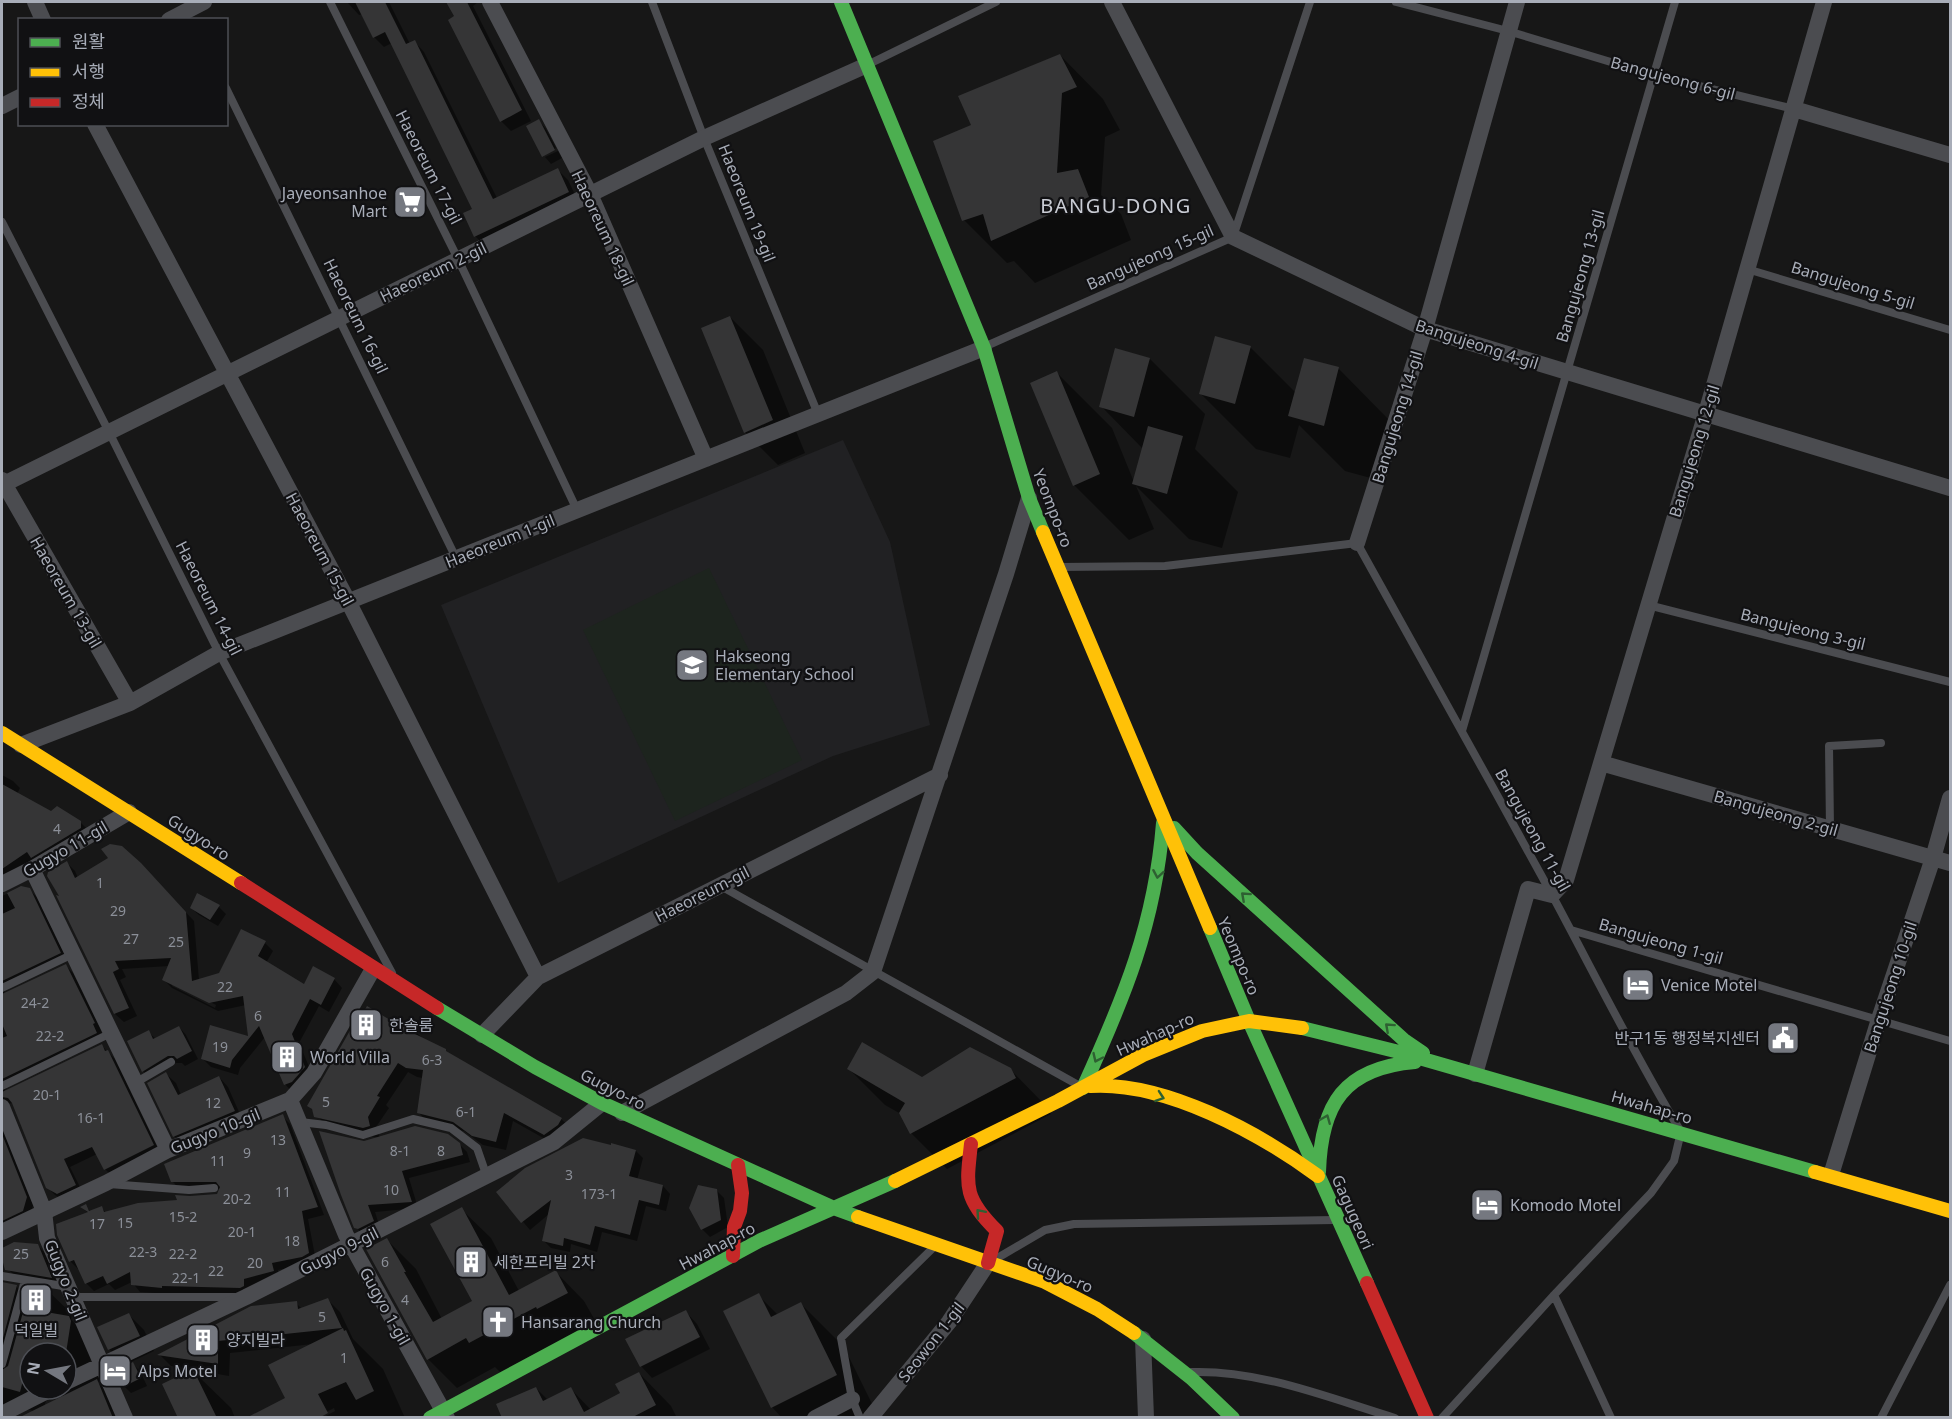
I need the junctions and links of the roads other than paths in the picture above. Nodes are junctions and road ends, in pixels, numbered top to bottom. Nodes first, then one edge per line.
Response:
1 (35, 2) edge
2 (204, 2) edge
3 (330, 2) edge
4 (490, 2) edge
5 (652, 2) edge
6 (841, 2) edge
7 (996, 2) edge
8 (1112, 2) edge
9 (1310, 2) edge
10 (1396, 2) edge
11 (1517, 2) edge
12 (1676, 2) edge
13 (1824, 2) edge
14 (190, 15) edge
15 (42, 18) edge
16 (1508, 31) junction
17 (867, 65) junction
18 (1654, 75) junction
19 (228, 92) edge
20 (18, 98) edge
21 (2, 106) edge
22 (1794, 109) junction
23 (95, 126) edge
24 (704, 138) junction
25 (1950, 155) edge
26 (590, 194) junction
27 (2, 222) edge
28 (1233, 237) junction
29 (458, 259) junction
30 (1746, 269) junction
31 (340, 318) junction
32 (1425, 329) junction
33 (1950, 330) edge
34 (984, 348) junction
35 (228, 373) junction
36 (1568, 373) junction
37 (1706, 413) junction
38 (818, 414) junction
39 (109, 432) junction
40 (706, 459) junction
41 (2, 483) edge
42 (1950, 488) edge
43 (1029, 498) junction
44 (577, 510) junction
45 (1357, 543) junction
46 (456, 558) junction
47 (1059, 567) junction
48 (348, 601) junction
49 (1648, 605) junction
50 (219, 653) junction
51 (1950, 682) edge
52 (130, 703) junction
53 (1462, 731) junction
54 (2, 734) edge
55 (1881, 743) dead end
56 (21, 746) junction
57 (1601, 763) junction
58 (940, 775) junction
59 (1950, 798) edge
60 (129, 812) junction
61 (1163, 816) junction
62 (1830, 829) junction
63 (1933, 858) junction
64 (1950, 863) edge
65 (33, 869) junction
66 (2, 884) edge
67 (720, 885) junction
68 (1552, 895) junction
69 (1571, 930) junction
70 (73, 954) junction
71 (373, 969) junction
72 (873, 972) junction
73 (538, 977) junction
74 (398, 984) junction
75 (2, 988) edge
76 (1879, 1019) junction
77 (1249, 1021) junction
78 (111, 1033) junction
79 (482, 1035) junction
80 (1950, 1041) edge
81 (171, 1062) dead end
82 (1436, 1062) junction
83 (1475, 1074) junction
84 (134, 1083) junction
85 (2, 1086) edge
86 (1083, 1088) junction
87 (290, 1100) junction
88 (602, 1103) junction
89 (2, 1107) edge
90 (622, 1113) junction
91 (300, 1122) junction
92 (1681, 1132) junction
93 (970, 1144) junction
94 (168, 1150) junction
95 (738, 1165) junction
96 (1831, 1175) junction
97 (1319, 1176) junction
98 (487, 1177) junction
99 (106, 1183) junction
100 (214, 1188) dead end
101 (836, 1209) junction
102 (44, 1211) junction
103 (1950, 1211) edge
104 (1338, 1220) junction
105 (2, 1232) edge
106 (351, 1245) junction
107 (936, 1245) junction
108 (733, 1256) junction
109 (988, 1263) junction
110 (2, 1276) edge
111 (25, 1280) junction
112 (1950, 1285) edge
113 (71, 1292) junction
114 (1554, 1295) junction
115 (246, 1297) junction
116 (1143, 1339) junction
117 (2, 1364) edge
118 (101, 1365) junction
119 (1183, 1372) junction
120 (78, 1376) edge
121 (852, 1399) junction
122 (27, 1401) edge
123 (2, 1414) edge
124 (440, 1415) edge
125 (126, 1418) edge
126 (815, 1418) edge
127 (860, 1418) edge
128 (870, 1418) edge
129 (1146, 1418) edge
130 (1233, 1418) edge
131 (1395, 1418) edge
132 (1428, 1418) edge
133 (1442, 1418) edge
134 (1611, 1418) edge
135 (1881, 1418) edge

1 - 15 street
2 - 14 street
3 - 29 lane, Haeoreum 17-gil
4 - 26 street, Haeoreum 18-gil
5 - 24 lane, Haeoreum 19-gil
6 - 17 main road, Yeompo-ro
7 - 17 lane
8 - 28 street
9 - 28 lane, Bangujeong 15-gil
10 - 16 lane, Bangujeong 6-gil
11 - 16 street, Bangujeong 14-gil
12 - 18 lane, Bangujeong 13-gil
13 - 22 street, Bangujeong 12-gil
16 - 18 lane, Bangujeong 6-gil
16 - 32 street, Bangujeong 14-gil
17 - 24 street, Haeoreum 2-gil
17 - 34 main road, Yeompo-ro
18 - 22 lane, Bangujeong 6-gil
18 - 36 lane, Bangujeong 13-gil
19 - 31 lane, Haeoreum 16-gil
20 - 21 street
22 - 25 street, Bangujeong 6-gil
22 - 30 street, Bangujeong 12-gil
23 - 35 street, Haeoreum 15-gil
24 - 26 street, Haeoreum 2-gil
24 - 38 lane, Haeoreum 19-gil
26 - 29 street, Haeoreum 2-gil
26 - 40 street, Haeoreum 18-gil
27 - 39 lane, Haeoreum 14-gil
28 - 32 street, Bangujeong 4-gil
28 - 34 lane, Bangujeong 15-gil
29 - 31 street, Haeoreum 2-gil
29 - 44 lane, Haeoreum 17-gil
30 - 33 lane, Bangujeong 5-gil
30 - 37 street, Bangujeong 12-gil
31 - 35 street, Haeoreum 2-gil
31 - 46 lane, Haeoreum 16-gil
32 - 36 street, Bangujeong 4-gil
32 - 45 street, Bangujeong 14-gil
34 - 38 street, Haeoreum 1-gil
34 - 43 main road, Yeompo-ro
35 - 39 street, Haeoreum 2-gil
35 - 48 street, Haeoreum 15-gil
36 - 37 street, Bangujeong 4-gil
36 - 53 lane, Bangujeong 13-gil
37 - 42 street, Bangujeong 4-gil
37 - 49 street, Bangujeong 12-gil
38 - 40 street, Haeoreum 1-gil
39 - 41 street, Haeoreum 2-gil
39 - 50 lane, Haeoreum 14-gil
40 - 44 street, Haeoreum 1-gil
41 - 52 street, Haeoreum 13-gil
43 - 47 main road, Yeompo-ro
43 - 58 street
44 - 46 street, Haeoreum 1-gil
45 - 47 lane
45 - 53 lane, Bangujeong 11-gil
46 - 48 street, Haeoreum 1-gil
47 - 61 main road, Yeompo-ro
48 - 50 street, Haeoreum 1-gil
48 - 73 street, Haeoreum 15-gil
49 - 51 lane, Bangujeong 3-gil
49 - 57 street, Bangujeong 12-gil
50 - 52 street, Haeoreum 1-gil
50 - 74 lane, Haeoreum 14-gil
52 - 56 street, Haeoreum 1-gil
53 - 68 lane, Bangujeong 11-gil
54 - 56 main road, Gugyo-ro
55 - 62 lane
56 - 60 main road, Gugyo-ro
57 - 62 street, Bangujeong 2-gil
57 - 68 street, Bangujeong 12-gil
58 - 67 street, Haeoreum-gil
58 - 72 street
59 - 63 street, Bangujeong 10-gil
60 - 65 street, Gugyo 11-gil
60 - 71 main road, Gugyo-ro
61 - 77 main road, Yeompo-ro
82 -> 61 main road
61 -> 86 main road
62 - 63 street, Bangujeong 2-gil
63 - 64 street, Bangujeong 2-gil
63 - 76 street, Bangujeong 10-gil
65 - 66 street, Gugyo 11-gil
65 - 70 street
67 - 72 lane
67 - 73 street, Haeoreum-gil
68 - 69 lane, Bangujeong 11-gil
68 - 83 street
69 - 76 lane, Bangujeong 1-gil
69 - 92 lane, Bangujeong 11-gil
70 - 75 lane
70 - 78 street
71 - 74 main road, Gugyo-ro
71 - 87 street, Gugyo 10-gil
72 - 86 lane
72 - 90 street
73 - 79 street, Haeoreum-gil
74 - 79 main road, Gugyo-ro
76 - 80 lane, Bangujeong 1-gil
76 - 96 street, Bangujeong 10-gil
77 - 82 main road, Hwahap-ro
77 - 86 main road, Hwahap-ro
77 - 97 main road, Gagugeori
78 - 84 street
78 - 85 lane
79 - 88 main road, Gugyo-ro
81 - 84 lane
82 - 83 main road, Hwahap-ro
97 -> 82 main road
83 - 92 main road, Hwahap-ro
84 - 94 street
86 - 93 main road, Hwahap-ro
86 -> 97 main road
87 - 91 street, Gugyo 1-gil
87 - 94 street, Gugyo 10-gil
88 - 90 main road, Gugyo-ro
88 - 98 street, Gugyo 9-gil
89 - 102 street, Gugyo 2-gil
90 - 95 main road, Gugyo-ro
91 - 98 lane
91 - 106 street, Gugyo 1-gil
92 - 96 main road, Hwahap-ro
92 - 114 lane
93 - 101 main road, Hwahap-ro
109 -> 93 main road
94 - 99 street, Gugyo 10-gil
95 - 101 main road, Gugyo-ro
95 - 108 main road
96 - 103 main road, Hwahap-ro
97 - 104 main road, Gagugeori
98 - 106 street, Gugyo 9-gil
99 - 100 lane
99 - 102 street, Gugyo 10-gil
101 - 107 main road, Gugyo-ro
101 - 108 main road, Hwahap-ro
102 - 105 street, Gugyo 10-gil
102 - 113 street, Gugyo 2-gil
104 - 109 lane
104 - 132 main road, Gagugeori
106 - 115 street, Gugyo 9-gil
106 - 124 street, Gugyo 1-gil
107 - 109 main road, Gugyo-ro
107 - 121 lane
108 - 124 main road, Hwahap-ro
109 - 116 main road, Gugyo-ro
109 - 128 street, Seowon 1-gil
110 - 111 lane
111 - 113 lane
111 - 117 lane
112 - 135 lane
113 - 115 lane
113 - 118 street, Gugyo 2-gil
114 - 133 lane
114 - 134 lane
115 - 118 street, Gugyo 9-gil
116 - 119 main road, Gugyo-ro
116 - 129 street
118 - 120 street, Gugyo 9-gil
118 - 125 street, Gugyo 2-gil
119 - 130 main road, Gugyo-ro
119 - 131 lane
121 - 126 street
121 - 127 lane
122 - 123 street

